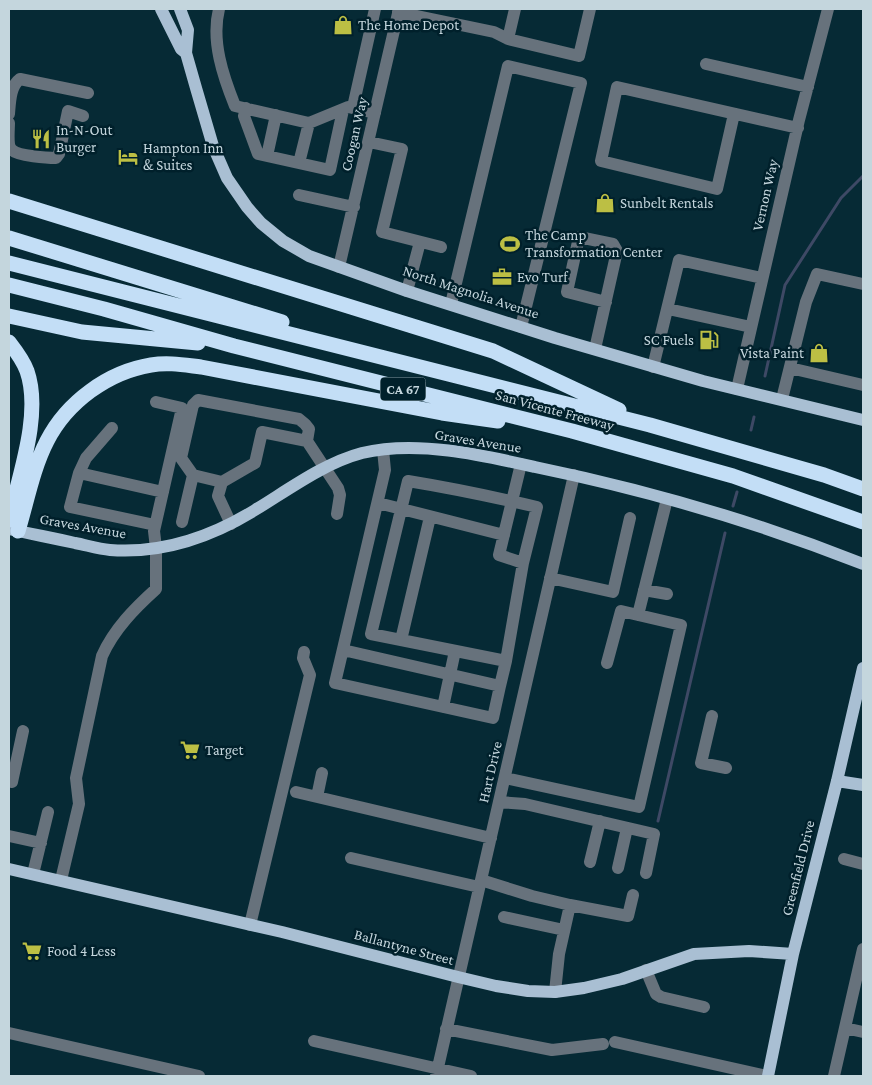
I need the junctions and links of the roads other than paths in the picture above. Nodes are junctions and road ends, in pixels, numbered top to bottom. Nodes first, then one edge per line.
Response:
1 (161, 9) edge
2 (180, 9) edge
3 (219, 9) edge
4 (375, 9) edge
5 (515, 9) edge
6 (590, 9) edge
7 (828, 9) edge
8 (399, 11) edge
9 (508, 39) junction
10 (186, 53) junction
11 (706, 64) dead end
12 (808, 87) junction
13 (88, 93) dead end
14 (246, 108) junction
15 (348, 109) junction
16 (375, 113) junction
17 (9, 114) edge
18 (734, 114) junction
19 (276, 115) junction
20 (83, 116) dead end
21 (9, 122) edge
22 (309, 123) junction
23 (798, 128) junction
24 (369, 142) junction
25 (267, 156) junction
26 (299, 163) junction
27 (299, 195) dead end
28 (9, 201) edge
29 (354, 207) junction
30 (9, 238) edge
31 (420, 242) junction
32 (441, 247) dead end
33 (9, 263) edge
34 (339, 266) junction
35 (762, 278) junction
36 (863, 284) edge
37 (9, 286) edge
38 (407, 291) junction
39 (606, 302) junction
40 (451, 304) junction
41 (668, 309) junction
42 (9, 316) edge
43 (521, 327) junction
44 (751, 327) junction
45 (9, 342) edge
46 (234, 346) junction
47 (595, 349) junction
48 (653, 367) junction
49 (790, 368) junction
50 (441, 372) junction
51 (863, 385) edge
52 (737, 390) junction
53 (782, 399) junction
54 (156, 402) dead end
55 (863, 420) edge
56 (650, 425) junction
57 (112, 428) dead end
58 (572, 431) junction
59 (307, 441) junction
60 (383, 450) junction
61 (521, 464) junction
62 (325, 468) junction
63 (79, 473) junction
64 (574, 475) junction
65 (193, 476) junction
66 (222, 482) junction
67 (863, 489) edge
68 (163, 492) junction
69 (667, 499) junction
70 (512, 501) junction
71 (378, 503) junction
72 (401, 510) junction
73 (337, 514) dead end
74 (430, 517) junction
75 (630, 518) dead end
76 (182, 522) dead end
77 (863, 522) edge
78 (232, 524) junction
79 (155, 525) junction
80 (12, 527) edge
81 (504, 535) junction
82 (156, 548) junction
83 (523, 563) junction
84 (863, 564) edge
85 (550, 578) junction
86 (644, 590) junction
87 (667, 594) dead end
88 (638, 615) junction
89 (401, 640) junction
90 (343, 650) junction
91 (455, 651) junction
92 (304, 652) dead end
93 (506, 661) junction
94 (607, 663) dead end
95 (863, 668) edge
96 (450, 674) junction
97 (500, 686) junction
98 (443, 707) junction
99 (712, 716) dead end
100 (23, 731) dead end
101 (726, 768) dead end
102 (322, 773) dead end
103 (505, 778) junction
104 (9, 781) edge
105 (837, 781) junction
106 (863, 785) edge
107 (296, 792) dead end
108 (317, 797) junction
109 (499, 802) junction
110 (48, 812) dead end
111 (600, 821) junction
112 (627, 828) junction
113 (9, 836) edge
114 (491, 838) junction
115 (41, 843) junction
116 (351, 858) dead end
117 (844, 859) dead end
118 (590, 862) dead end
119 (863, 864) edge
120 (618, 868) dead end
121 (9, 869) edge
122 (646, 872) dead end
123 (33, 874) junction
124 (61, 880) junction
125 (480, 884) junction
126 (633, 895) dead end
127 (570, 905) junction
128 (504, 917) dead end
129 (250, 925) junction
130 (564, 930) junction
131 (863, 951) edge
132 (793, 954) junction
133 (646, 970) junction
134 (458, 978) junction
135 (555, 992) junction
136 (704, 1008) dead end
137 (845, 1028) junction
138 (446, 1029) junction
139 (863, 1032) edge
140 (9, 1033) edge
141 (314, 1041) dead end
142 (436, 1073) edge
143 (199, 1076) edge
144 (471, 1076) edge
145 (767, 1076) edge
146 (834, 1076) edge

1 - 10 main road, North Magnolia Avenue
2 - 10 main road, North Magnolia Avenue
3 - 14 street
4 - 15 street
5 - 9 street
6 - 9 street
7 - 12 street, Vernon Way
8 - 9 street
8 - 16 street, Coogan Way
10 - 34 main road, North Magnolia Avenue
11 - 12 street
12 - 23 street, Vernon Way
13 - 17 street
14 - 19 street
14 - 25 street
15 - 16 street
15 - 22 street
15 - 26 street
16 - 24 street, Coogan Way
18 - 18 street
18 - 23 street
19 - 22 street
19 - 25 street
20 - 21 street
22 - 26 street
23 - 35 street, Vernon Way
24 - 29 street, Coogan Way
24 - 31 street
25 - 26 street
27 - 29 street
28 - 56 highway
29 - 34 street, Coogan Way
30 - 50 highway
31 - 32 street
31 - 38 street
33 - 50 highway
34 - 38 main road, North Magnolia Avenue
35 - 41 street
35 - 44 street, Vernon Way
36 - 49 street
37 - 46 highway
38 - 40 main road, North Magnolia Avenue
39 - 39 street
39 - 47 street
40 - 43 main road, North Magnolia Avenue
40 - 43 street
41 - 44 street
41 - 48 street
42 - 46 highway
43 - 47 main road, North Magnolia Avenue
44 - 52 street, Vernon Way
45 - 80 highway
46 - 58 highway, San Vicente Freeway / CA 67
47 - 48 main road, North Magnolia Avenue
48 - 52 main road, North Magnolia Avenue
49 - 51 street
49 - 53 street
50 - 56 highway, San Vicente Freeway / CA 67
52 - 53 main road, North Magnolia Avenue
53 - 55 main road, North Magnolia Avenue
54 - 68 street
56 - 67 highway, San Vicente Freeway / CA 67
57 - 63 street
58 - 77 highway, San Vicente Freeway / CA 67
58 - 80 highway
59 - 62 street
59 - 65 street
59 - 66 street
60 - 61 main road, Graves Avenue
60 - 62 main road, Graves Avenue
60 - 71 street
61 - 64 main road, Graves Avenue
61 - 70 street
62 - 73 street
62 - 78 main road, Graves Avenue
63 - 68 street
63 - 79 street
64 - 69 main road, Graves Avenue
64 - 85 street, Hart Drive
65 - 66 street
65 - 76 street
66 - 78 street
68 - 79 street
69 - 84 main road, Graves Avenue
69 - 86 street
70 - 72 street
70 - 81 street
70 - 83 street
71 - 72 street
71 - 90 street
72 - 74 street
72 - 89 street
74 - 81 street
74 - 89 street
75 - 85 street
78 - 82 main road, Graves Avenue
79 - 82 street
80 - 82 main road, Graves Avenue
81 - 83 street
82 - 124 street
83 - 93 street
85 - 103 street, Hart Drive
86 - 87 street
86 - 88 street
88 - 94 street
88 - 103 street
89 - 91 street
90 - 96 street
90 - 98 street
91 - 93 street
91 - 96 street
92 - 129 street
93 - 97 street
95 - 105 main road, Greenfield Drive
96 - 97 street
96 - 98 street
97 - 98 street
99 - 101 street
100 - 104 street
102 - 108 street
103 - 109 street, Hart Drive
105 - 106 main road
105 - 132 main road, Greenfield Drive
107 - 108 street
108 - 114 street
109 - 111 street
109 - 114 street, Hart Drive
110 - 115 street
111 - 112 street
111 - 118 street
112 - 120 street
112 - 122 street
113 - 115 street
114 - 125 street, Hart Drive
115 - 123 street
116 - 125 street
117 - 119 street
121 - 123 main road, Ballantyne Street
123 - 124 main road, Ballantyne Street
124 - 129 main road, Ballantyne Street
125 - 127 street
125 - 134 street, Hart Drive
126 - 127 street
127 - 130 street
128 - 130 street
129 - 134 main road, Ballantyne Street
130 - 135 street
131 - 137 street
132 - 133 main road, Ballantyne Street
132 - 145 main road, Greenfield Drive
133 - 135 main road, Ballantyne Street
133 - 136 street
134 - 135 main road, Ballantyne Street
134 - 138 street, Hart Drive
137 - 139 street
137 - 146 street
138 - 142 street, Hart Drive
138 - 145 street
140 - 143 street
141 - 142 street
142 - 144 street

